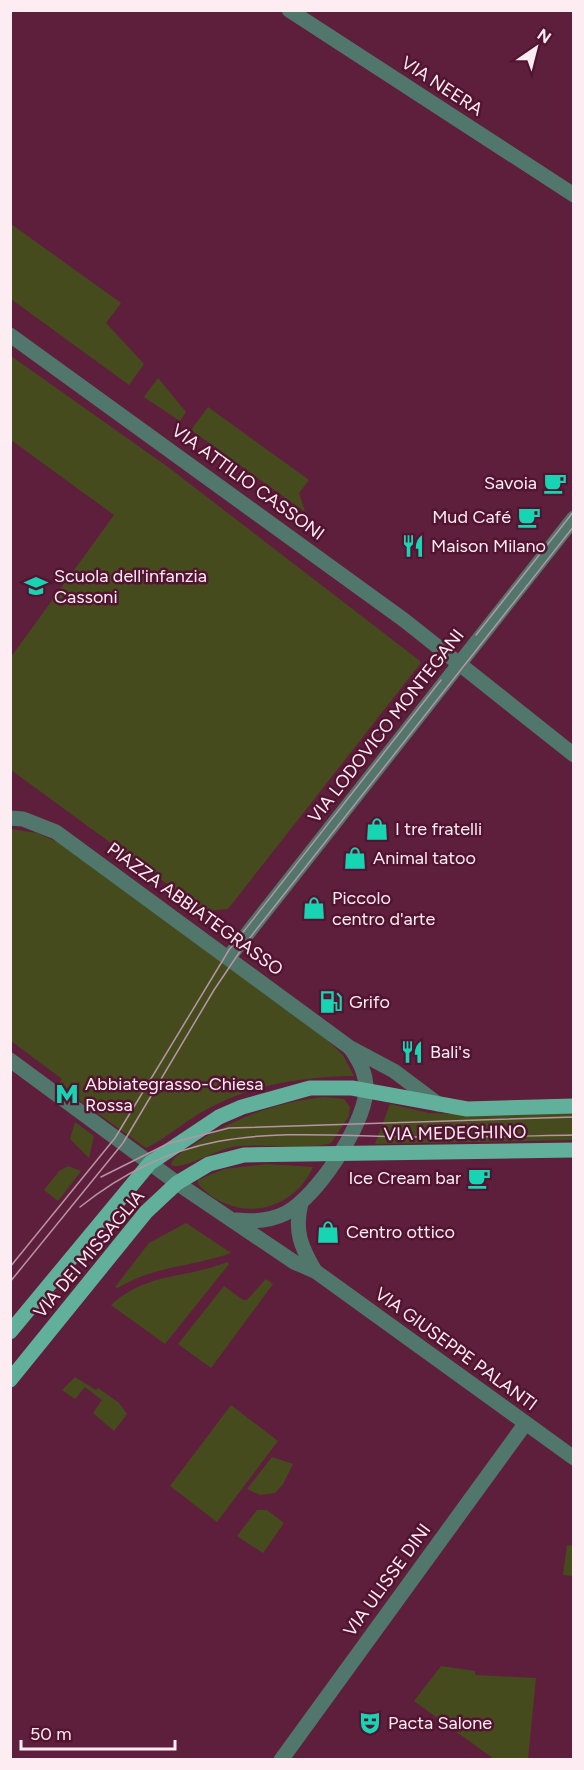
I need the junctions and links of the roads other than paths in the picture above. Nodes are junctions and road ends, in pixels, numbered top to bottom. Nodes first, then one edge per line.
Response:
1 (289, 10) edge
2 (573, 195) edge
3 (10, 335) edge
4 (573, 518) edge
5 (459, 665) junction
6 (573, 755) edge
7 (10, 818) edge
8 (229, 957) junction
9 (349, 1047) junction
10 (10, 1060) edge
11 (366, 1091) junction
12 (438, 1104) junction
13 (573, 1106) edge
14 (573, 1150) edge
15 (338, 1155) junction
16 (150, 1163) junction
17 (177, 1183) junction
18 (301, 1203) junction
19 (233, 1220) junction
20 (315, 1270) junction
21 (10, 1332) edge
22 (10, 1380) edge
23 (525, 1424) junction
24 (573, 1458) edge
25 (281, 1760) edge

1 - 2 street, VIA NEERA
3 - 5 street, VIA ATTILIO CASSONI
4 - 5 street, VIA LODOVICO MONTEGANI
5 - 6 street, VIA ATTILIO CASSONI
5 - 8 street, VIA LODOVICO MONTEGANI
7 - 8 street, PIAZZA ABBIATEGRASSO
8 - 9 street, PIAZZA ABBIATEGRASSO
9 - 11 street, PIAZZA ABBIATEGRASSO
9 - 12 street, PIAZZA ABBIATEGRASSO
10 - 16 street
11 - 12 main road
11 - 15 street
11 - 16 main road
12 - 13 main road, VIA MEDEGHINO
14 - 15 main road, VIA MEDEGHINO
15 - 17 main road
15 - 18 street
16 - 17 street
16 - 21 main road, VIA DEI MISSAGLIA
17 - 19 street
17 - 22 main road, VIA DEI MISSAGLIA
18 - 19 street
18 - 20 street
19 - 20 street
20 - 23 street, VIA GIUSEPPE PALANTI
23 - 24 street, VIA GIUSEPPE PALANTI
23 - 25 street, VIA ULISSE DINI

